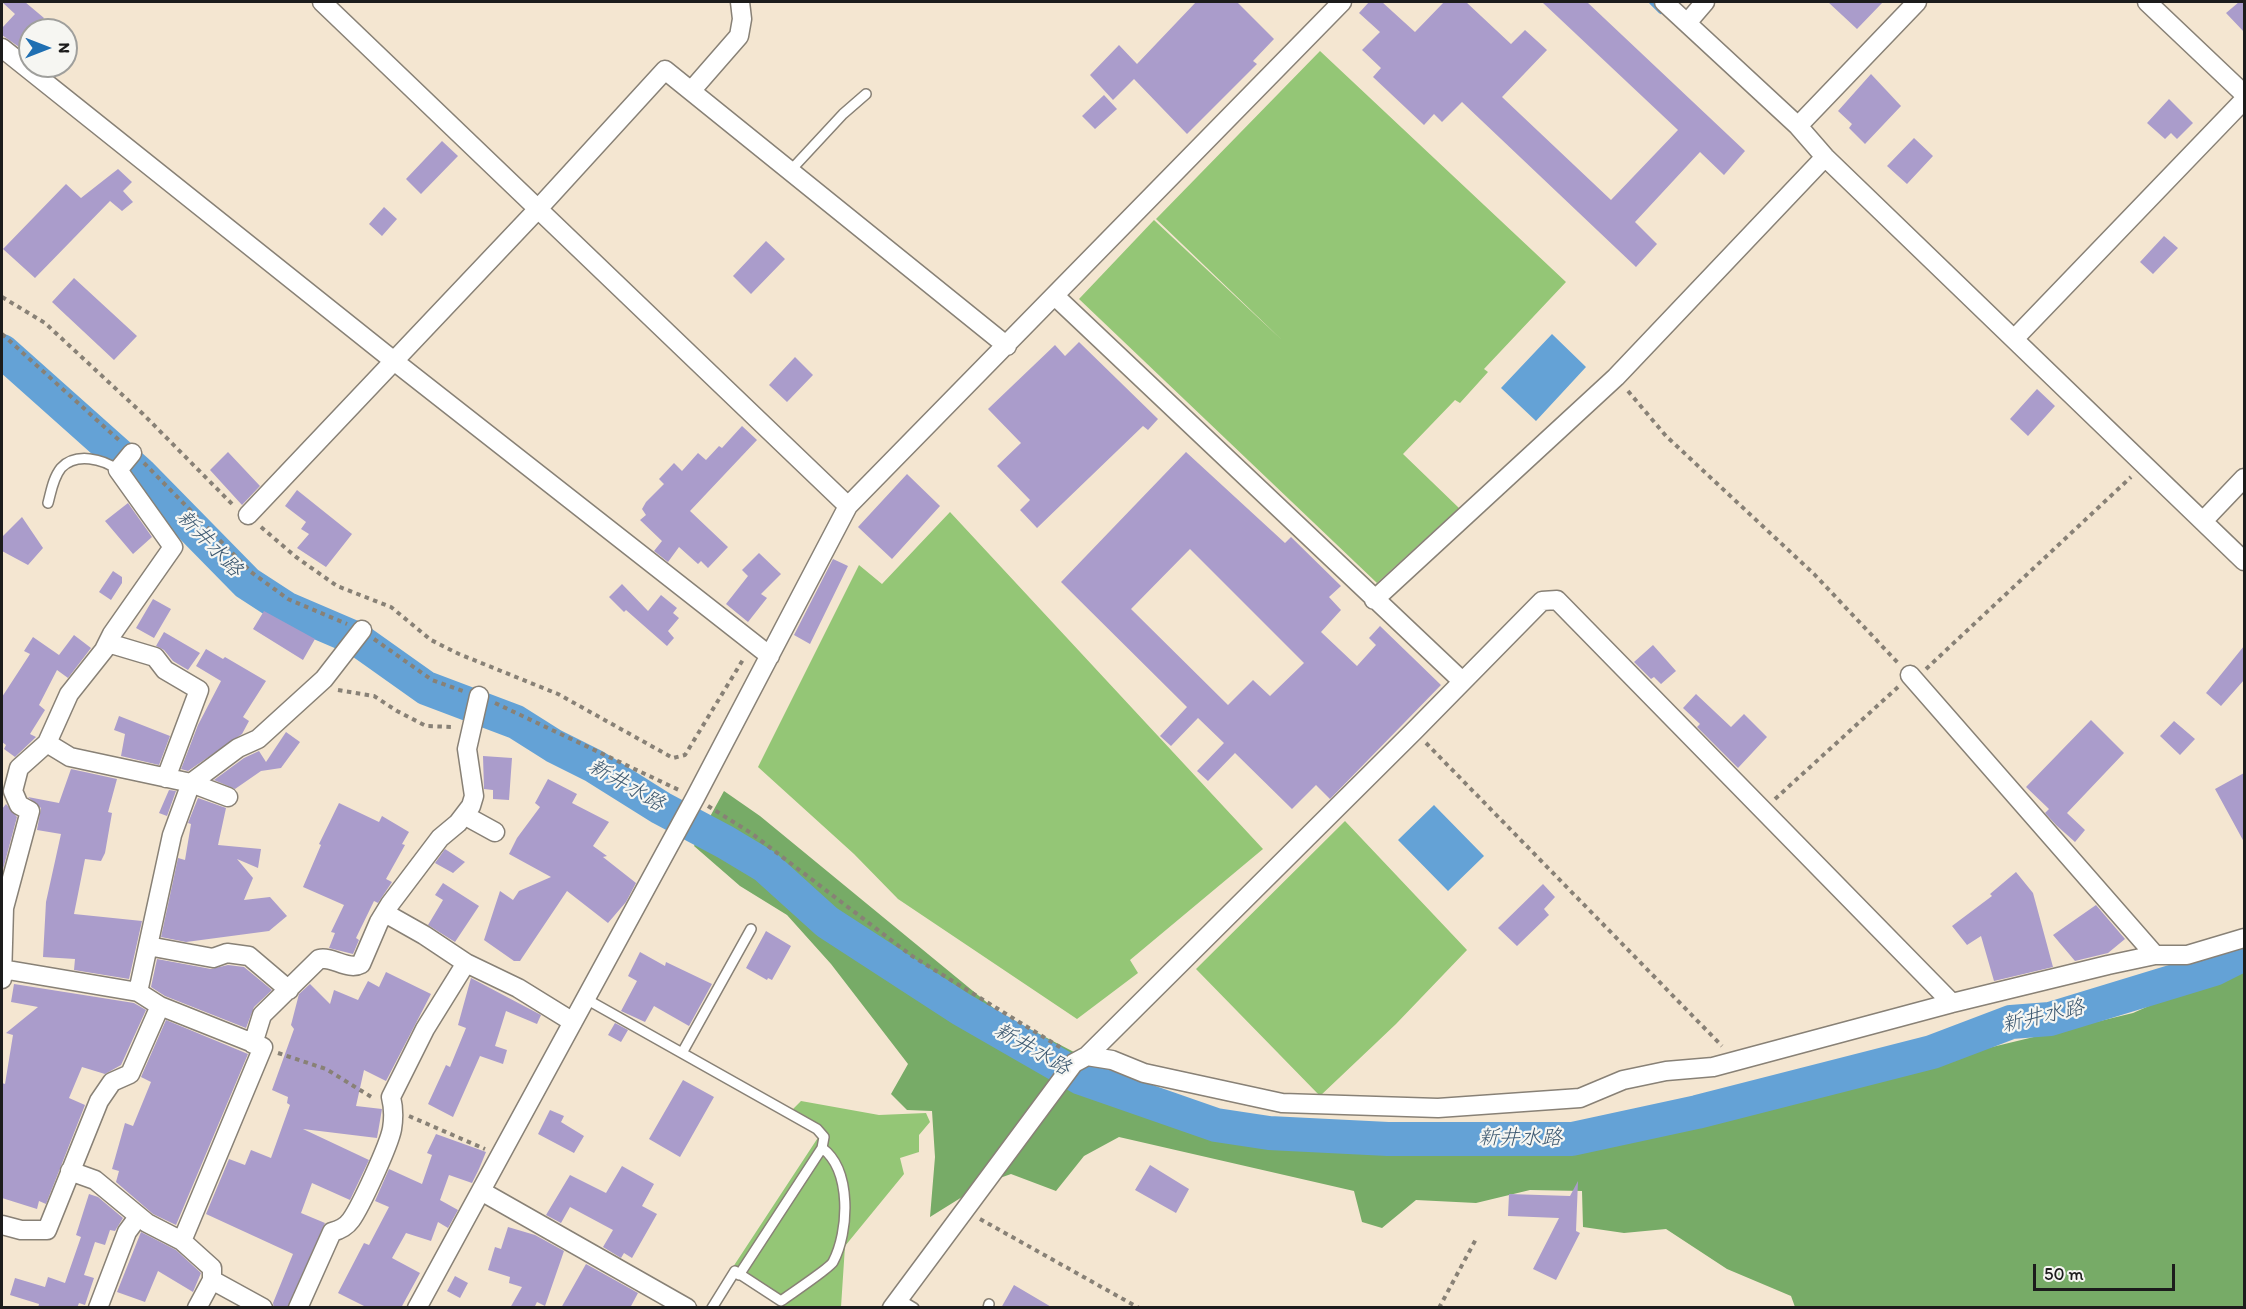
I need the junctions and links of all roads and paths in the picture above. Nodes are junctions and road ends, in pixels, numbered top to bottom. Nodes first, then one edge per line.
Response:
1 (322, 2) edge
2 (740, 2) edge
3 (1342, 2) edge
4 (1664, 2) edge
5 (1705, 2) edge
6 (1917, 2) edge
7 (2147, 2) edge
8 (1687, 23) junction
9 (2, 48) edge
10 (691, 91) junction
11 (866, 94) dead end
12 (2244, 94) edge
13 (2244, 100) edge
14 (1798, 126) junction
15 (1825, 157) junction
16 (791, 170) junction
17 (537, 210) junction
18 (2, 297) edge
19 (1056, 297) junction
20 (2, 334) edge
21 (2015, 338) junction
22 (1007, 346) junction
23 (394, 361) junction
24 (1616, 377) junction
25 (132, 453) junction
26 (2146, 464) junction
27 (119, 470) junction
28 (2244, 478) edge
29 (48, 504) dead end
30 (848, 506) junction
31 (248, 515) junction
32 (2204, 520) junction
33 (2244, 561) edge
34 (1374, 600) junction
35 (362, 630) junction
36 (108, 643) junction
37 (754, 643) junction
38 (770, 656) junction
39 (1910, 675) junction
40 (1461, 680) junction
41 (316, 686) junction
42 (479, 696) junction
43 (472, 729) junction
44 (1414, 731) junction
45 (47, 743) junction
46 (166, 778) junction
47 (191, 783) junction
48 (228, 797) dead end
49 (695, 798) junction
50 (1764, 810) junction
51 (464, 815) junction
52 (495, 832) dead end
53 (385, 913) junction
54 (751, 929) dead end
55 (2244, 938) edge
56 (148, 946) junction
57 (2155, 955) junction
58 (466, 963) junction
59 (2, 972) edge
60 (289, 990) junction
61 (138, 992) junction
62 (586, 999) junction
63 (1952, 1003) junction
64 (160, 1006) junction
65 (573, 1022) junction
66 (258, 1046) junction
67 (682, 1053) junction
68 (1087, 1056) junction
69 (1736, 1059) junction
70 (326, 1069) dead end
71 (822, 1148) junction
72 (70, 1171) junction
73 (481, 1191) junction
74 (963, 1210) junction
75 (138, 1217) junction
76 (2, 1225) edge
77 (1476, 1239) dead end
78 (182, 1241) junction
79 (740, 1275) junction
80 (212, 1280) junction
81 (902, 1305) edge
82 (98, 1308) edge
83 (197, 1308) edge
84 (263, 1308) edge
85 (298, 1308) edge
86 (417, 1308) edge
87 (687, 1308) edge
88 (712, 1308) edge
89 (1139, 1308) edge
90 (1439, 1308) edge

1 - 17 street
2 - 10 street
3 - 19 street
4 - 8 street
5 - 8 street
6 - 14 street
7 - 12 street
8 - 14 street
9 - 23 street
10 - 16 street
10 - 17 street
11 - 16 lane
13 - 21 street
14 - 15 street
15 - 21 street
15 - 24 street
16 - 22 street
17 - 23 street
17 - 30 street
18 - 31 path
19 - 22 street
19 - 34 street
20 - 25 path
21 - 26 street
22 - 30 street
23 - 31 street
23 - 37 street
24 - 34 street
24 - 39 path
25 - 27 street
25 - 35 path
26 - 32 street
26 - 39 path
27 - 29 lane
27 - 36 street
28 - 32 street
30 - 38 street
31 - 37 path
32 - 33 street
34 - 40 street
35 - 41 street
35 - 42 path
36 - 45 street
36 - 46 street
37 - 38 street
38 - 49 street
39 - 50 path
39 - 57 street
40 - 44 street
40 - 50 street
41 - 43 path
41 - 47 street
42 - 43 street
42 - 49 path
43 - 51 street
44 - 68 street
44 - 69 path
45 - 46 street
45 - 59 street
46 - 47 street
47 - 48 street
47 - 56 street
49 - 62 street
49 - 68 path
50 - 63 street
51 - 52 street
51 - 53 street
53 - 58 street
53 - 60 street
54 - 67 lane
55 - 57 street
56 - 60 street
56 - 61 street
57 - 63 street
58 - 65 street
58 - 85 street
59 - 61 street
60 - 66 street
61 - 64 street
62 - 65 street
62 - 67 lane
63 - 69 street
64 - 66 street
64 - 72 street
65 - 73 street
66 - 70 path
66 - 78 street
67 - 71 lane
68 - 69 street
68 - 74 street
71 - 79 lane
71 - 79 lane
72 - 75 street
72 - 76 street
73 - 86 street
73 - 87 street
74 - 81 street
74 - 89 path
75 - 78 street
75 - 82 street
77 - 90 path
78 - 80 street
79 - 88 lane
80 - 83 street
80 - 84 street

